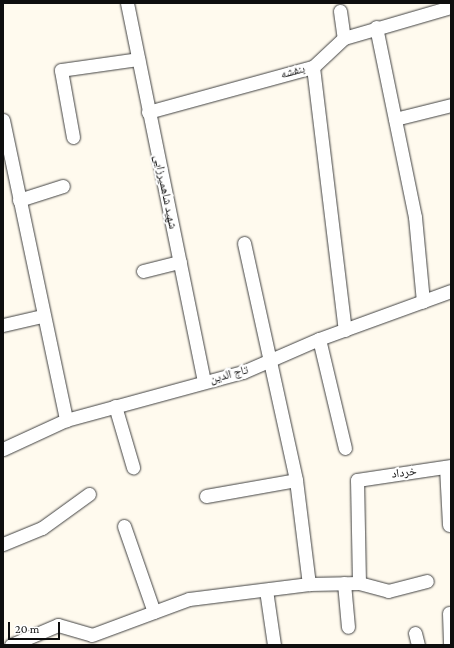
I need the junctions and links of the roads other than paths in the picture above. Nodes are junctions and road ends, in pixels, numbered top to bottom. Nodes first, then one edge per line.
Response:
1 (127, 3) edge
2 (451, 7) edge
3 (340, 11) dead end
4 (376, 27) junction
5 (344, 38) junction
6 (138, 59) junction
7 (313, 67) junction
8 (451, 105) edge
9 (148, 112) junction
10 (395, 119) junction
11 (3, 120) edge
12 (73, 137) dead end
13 (63, 186) dead end
14 (19, 200) junction
15 (244, 243) dead end
16 (180, 262) junction
17 (143, 271) dead end
18 (451, 291) edge
19 (423, 302) junction
20 (42, 316) junction
21 (3, 325) edge
22 (345, 330) junction
23 (319, 339) junction
24 (270, 362) junction
25 (204, 381) junction
26 (115, 406) junction
27 (66, 420) junction
28 (345, 448) dead end
29 (3, 449) edge
30 (449, 466) edge
31 (133, 467) dead end
32 (296, 480) junction
33 (89, 494) dead end
34 (206, 496) dead end
35 (449, 525) dead end
36 (124, 526) dead end
37 (3, 544) edge
38 (427, 581) dead end
39 (344, 583) junction
40 (359, 583) junction
41 (309, 584) junction
42 (266, 590) junction
43 (154, 612) junction
44 (449, 613) dead end
45 (348, 627) dead end
46 (11, 645) edge
47 (274, 645) edge
48 (450, 645) edge

1 - 6 street, شهید شاهمیرزایی
2 - 4 street, بنفشه
3 - 5 street
4 - 5 street, بنفشه
4 - 10 street
5 - 7 street, بنفشه
6 - 9 street, شهید شاهمیرزایی
6 - 12 street
7 - 9 street, بنفشه
7 - 22 street
8 - 10 street
9 - 16 street, شهید شاهمیرزایی
10 - 19 street
11 - 14 street
13 - 14 street
14 - 20 street
15 - 24 street
16 - 17 street
16 - 25 street, شهید شاهمیرزایی
18 - 19 street, تاج الدین
19 - 22 street, تاج الدین
20 - 21 street
20 - 27 street
22 - 23 street, تاج الدین
23 - 24 street, تاج الدین
23 - 28 street
24 - 25 street, تاج الدین
24 - 32 street
25 - 26 street, تاج الدین
26 - 27 street, تاج الدین
26 - 31 street
27 - 29 street, تاج الدین
30 - 35 street
30 - 40 street, خرداد
32 - 34 street
32 - 41 street
33 - 37 street
36 - 43 street
38 - 40 street
39 - 40 street
39 - 41 street
39 - 45 street
41 - 42 street
42 - 43 street
42 - 47 street
43 - 46 street
44 - 48 street

